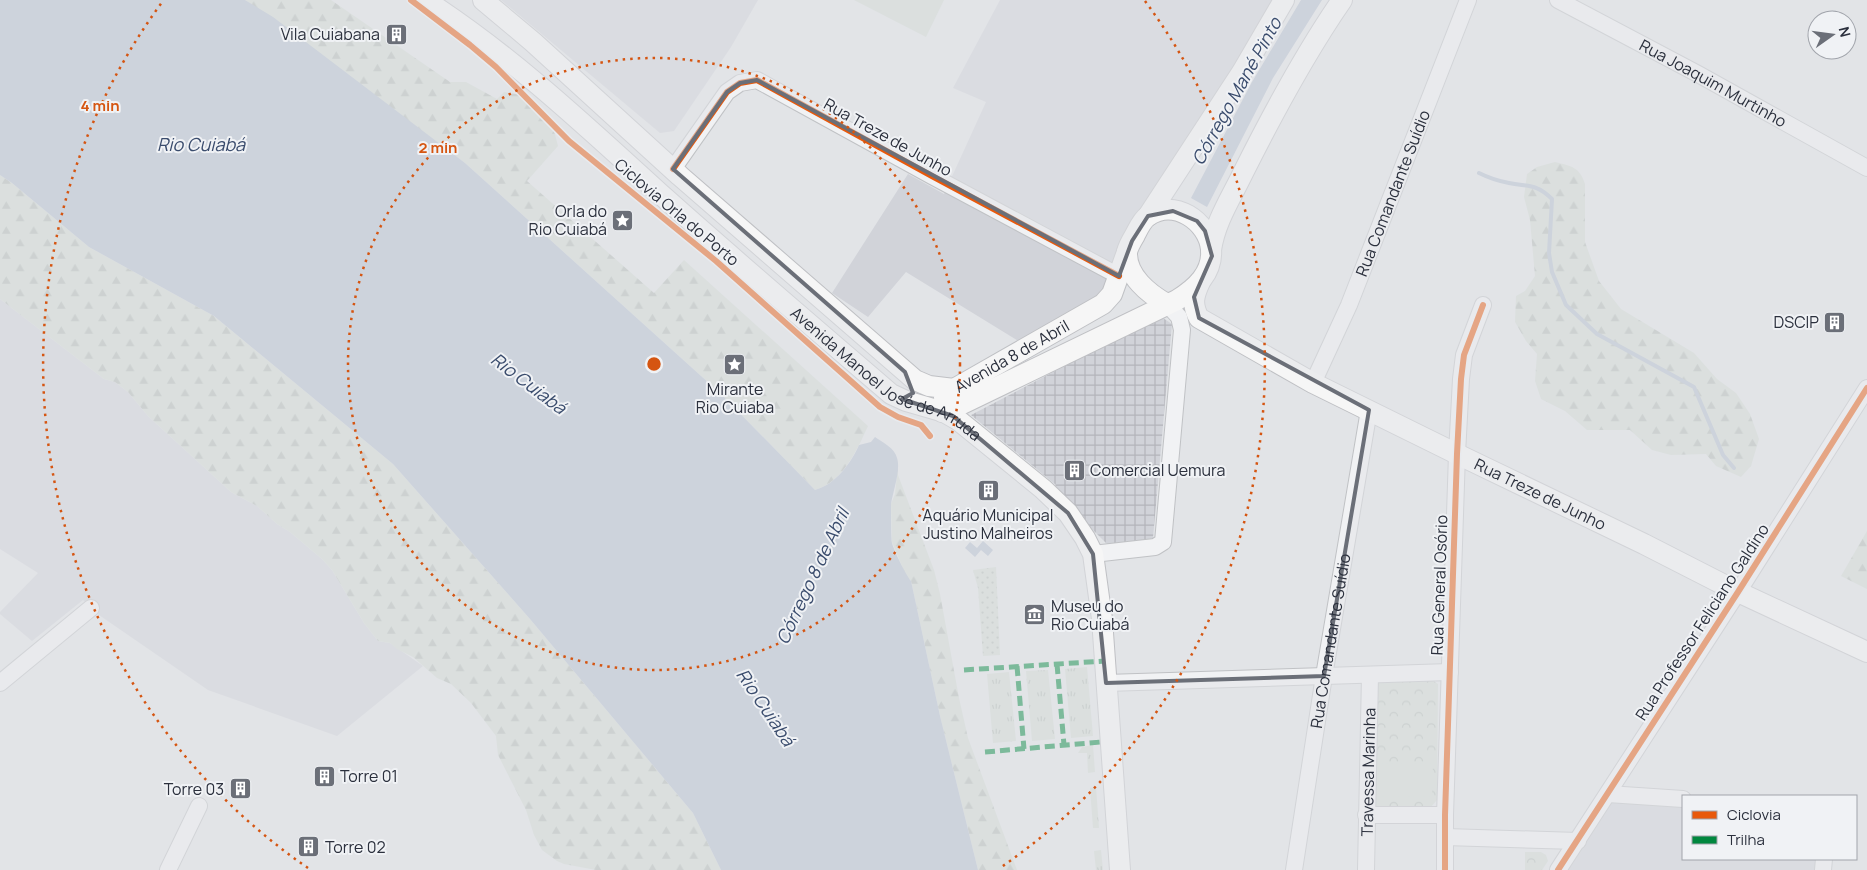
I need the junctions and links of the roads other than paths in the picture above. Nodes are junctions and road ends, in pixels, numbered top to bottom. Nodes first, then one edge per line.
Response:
1 (425, 0) edge
2 (483, 0) edge
3 (1284, 0) edge
4 (1342, 0) edge
5 (1468, 0) edge
6 (1558, 0) edge
7 (1867, 168) edge
8 (674, 169) junction
9 (1148, 216) junction
10 (1211, 250) junction
11 (1127, 251) junction
12 (1119, 276) junction
13 (1200, 282) junction
14 (1167, 304) junction
15 (1483, 305) dead end
16 (905, 372) junction
17 (1313, 383) junction
18 (1867, 388) edge
19 (954, 389) junction
20 (902, 399) junction
21 (1369, 410) junction
22 (942, 412) junction
23 (1457, 454) junction
24 (1092, 554) junction
25 (1738, 592) junction
26 (91, 608) dead end
27 (1867, 652) edge
28 (1450, 672) junction
29 (1370, 675) junction
30 (1324, 676) junction
31 (0, 683) edge
32 (1106, 683) junction
33 (1608, 794) junction
34 (1682, 799) edge
35 (199, 806) dead end
36 (1366, 815) junction
37 (1445, 815) junction
38 (1445, 837) junction
39 (1578, 840) junction
40 (168, 870) edge
41 (1120, 870) edge
42 (1294, 870) edge
43 (1366, 870) edge
44 (1445, 870) edge
45 (1558, 870) edge

1 - 20 main road, Avenida Manoel José de Arruda
2 - 8 main road, Avenida Manoel José de Arruda
3 - 9 main road, Avenida 8 de Abril
4 - 10 main road
5 - 17 street, Rua Comandante Suídio
6 - 7 street, Rua Joaquim Murtinho
8 - 12 street, Rua Treze de Junho
8 - 16 main road, Avenida Manoel José de Arruda
9 - 10 main road
9 - 11 main road, Avenida 8 de Abril
10 - 13 main road
11 - 12 main road, Avenida 8 de Abril
11 - 14 main road
12 - 19 main road, Avenida 8 de Abril
13 - 14 main road, Avenida 8 de Abril
13 - 17 main road, Rua Treze de Junho
14 - 22 main road, Avenida 8 de Abril
14 - 24 street
15 - 23 street, Rua General Osório
16 - 19 main road, Avenida Manoel José de Arruda
16 - 20 main road
17 - 21 main road, Rua Treze de Junho
18 - 25 street, Rua Professor Feliciano Galdino
19 - 22 main road, Avenida 8 de Abril
20 - 22 main road, Avenida Manoel José de Arruda
21 - 23 main road, Rua Treze de Junho
21 - 30 street, Rua Comandante Suídio
22 - 24 main road, Avenida Manoel José de Arruda
23 - 25 main road, Rua Treze de Junho
23 - 28 street, Rua General Osório
24 - 32 main road, Avenida Manoel José de Arruda
25 - 27 main road, Rua Treze de Junho
25 - 33 street, Rua Professor Feliciano Galdino
26 - 31 street
28 - 29 street
28 - 37 street, Rua General Osório
29 - 30 street
29 - 36 street, Travessa Marinha
30 - 32 street
30 - 42 street, Rua Comandante Suídio
32 - 41 main road, Avenida Manoel José de Arruda
33 - 34 street
33 - 39 street, Rua Professor Feliciano Galdino
35 - 40 street
36 - 37 street
36 - 43 street, Travessa Marinha
37 - 38 street, Rua General Osório
38 - 39 street
38 - 44 street, Rua General Osório
39 - 45 street, Rua Professor Feliciano Galdino

